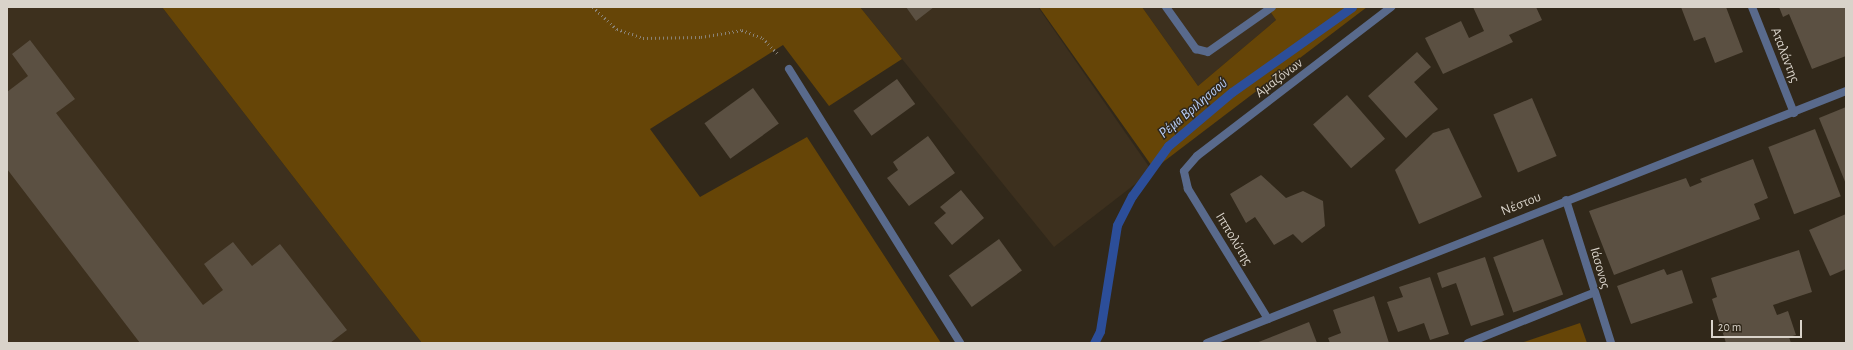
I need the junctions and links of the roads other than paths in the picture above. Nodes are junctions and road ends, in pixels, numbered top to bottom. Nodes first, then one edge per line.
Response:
1 (1166, 7) edge
2 (1272, 7) edge
3 (1391, 7) edge
4 (1752, 7) edge
5 (789, 69) road end
6 (1846, 91) edge
7 (1794, 113) junction
8 (1184, 171) joint
9 (1566, 200) junction
10 (1593, 293) junction
11 (1268, 319) junction
12 (960, 343) edge
13 (1207, 343) edge
14 (1468, 343) edge
15 (1611, 343) edge

1 - 2 street
3 - 8 street, Αμαζόνων
4 - 7 street, Αταλάντης
5 - 12 street
6 - 7 street, Νέστου
7 - 9 street, Νέστου
8 - 11 street, Ιππολύτης
9 - 10 street, Ιάσονος
9 - 11 street, Νέστου
10 - 14 street
10 - 15 street, Ιάσονος
11 - 13 street, Νέστου

